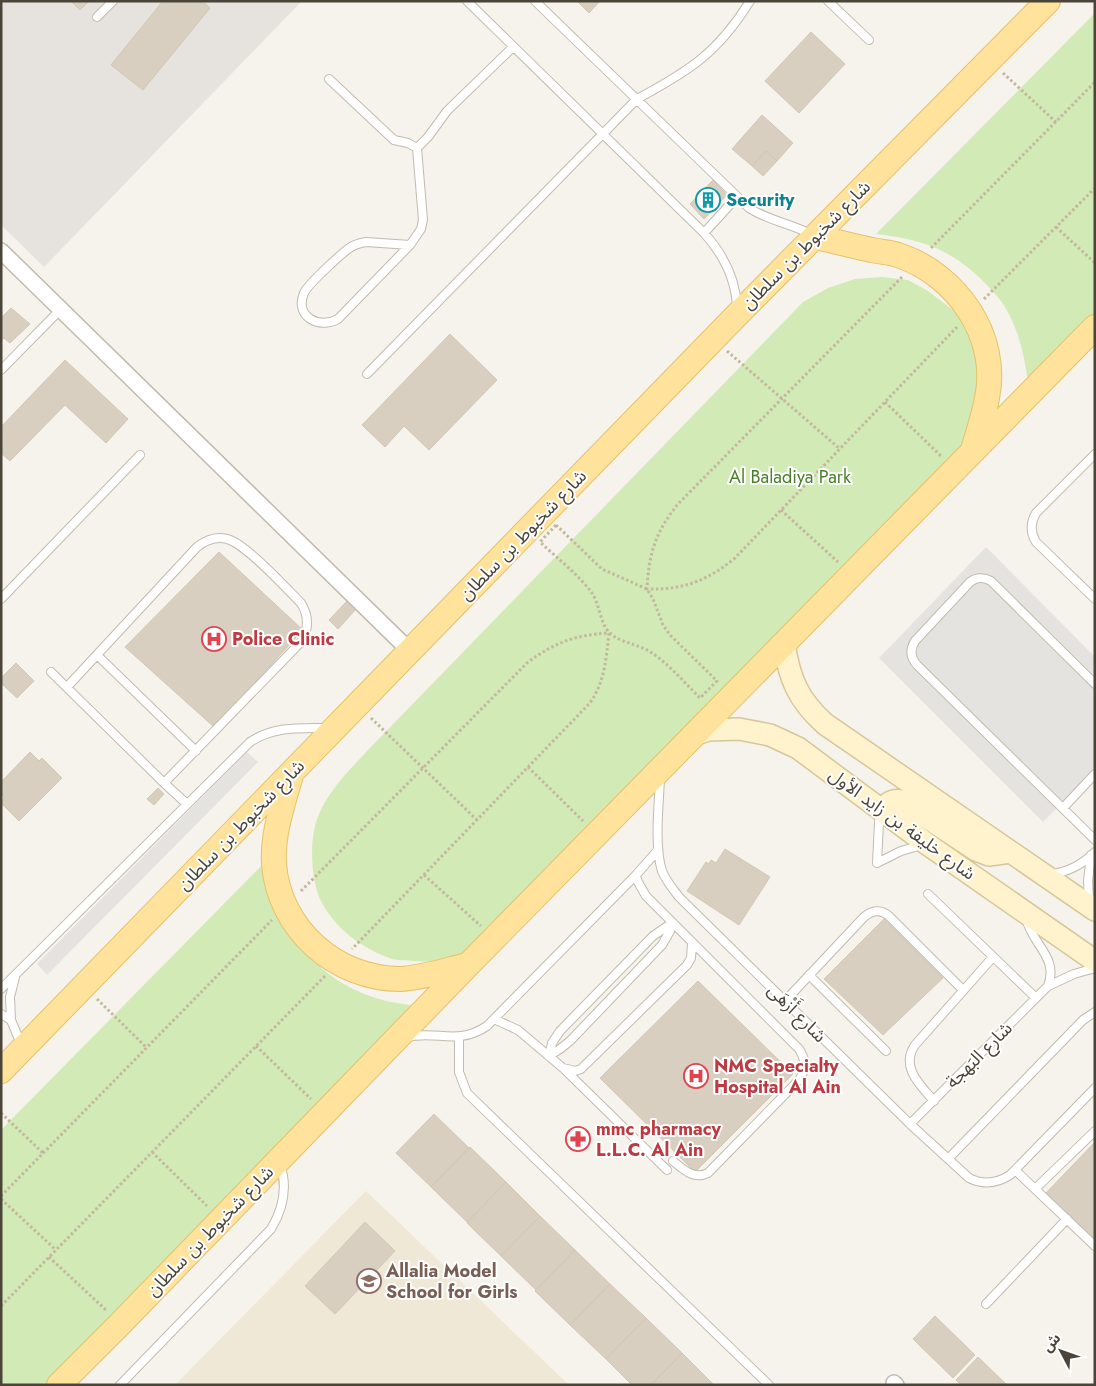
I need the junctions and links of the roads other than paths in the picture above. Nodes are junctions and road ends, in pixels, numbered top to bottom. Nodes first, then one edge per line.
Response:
1 (114, 1) edge
2 (467, 1) edge
3 (535, 1) edge
4 (750, 1) edge
5 (828, 1) edge
6 (1048, 1) edge
7 (97, 17) dead end
8 (869, 40) dead end
9 (513, 47) junction
10 (329, 79) dead end
11 (637, 99) junction
12 (603, 134) junction
13 (417, 148) junction
14 (737, 197) junction
15 (704, 232) junction
16 (816, 237) junction
17 (410, 244) junction
18 (1, 251) edge
19 (61, 309) junction
20 (737, 315) junction
21 (1095, 327) edge
22 (1, 370) edge
23 (367, 374) dead end
24 (972, 451) junction
25 (1095, 454) edge
26 (140, 455) dead end
27 (1, 599) edge
28 (1095, 599) edge
29 (784, 644) junction
30 (410, 651) junction
31 (97, 655) junction
32 (51, 672) dead end
33 (1095, 684) edge
34 (67, 687) junction
35 (335, 728) junction
36 (694, 735) junction
37 (196, 750) junction
38 (661, 768) junction
39 (292, 773) junction
40 (1095, 774) edge
41 (164, 783) junction
42 (187, 804) junction
43 (1063, 808) junction
44 (882, 810) junction
45 (1095, 840) edge
46 (927, 844) junction
47 (658, 850) junction
48 (1010, 852) junction
49 (1093, 854) edge
50 (1042, 874) junction
51 (636, 875) junction
52 (928, 894) dead end
53 (1092, 909) edge
54 (1024, 911) junction
55 (672, 923) junction
56 (692, 943) junction
57 (993, 957) junction
58 (1095, 961) edge
59 (468, 965) junction
60 (1095, 968) edge
61 (16, 975) junction
62 (810, 975) junction
63 (1048, 986) junction
64 (1, 989) edge
65 (963, 990) junction
66 (1036, 998) junction
67 (785, 1001) junction
68 (1095, 1012) edge
69 (1, 1014) edge
70 (494, 1019) junction
71 (11, 1020) junction
72 (459, 1038) junction
73 (393, 1042) junction
74 (23, 1049) junction
75 (886, 1050) dead end
76 (549, 1056) junction
77 (564, 1068) junction
78 (1, 1071) edge
79 (1095, 1088) edge
80 (934, 1102) junction
81 (910, 1124) junction
82 (1095, 1131) edge
83 (279, 1160) junction
84 (948, 1160) junction
85 (673, 1161) dead end
86 (668, 1170) dead end
87 (1015, 1170) junction
88 (1036, 1188) junction
89 (1067, 1219) junction
90 (1095, 1246) edge
91 (986, 1304) dead end
92 (62, 1383) edge
93 (120, 1385) edge
94 (769, 1385) edge

1 - 7 lane
2 - 9 lane
3 - 11 lane
4 - 11 lane
5 - 8 lane
6 - 16 main road, شارع شخبوط بن سلطان
9 - 12 lane
9 - 13 lane
10 - 13 lane
11 - 12 lane
11 - 14 lane
12 - 15 lane
12 - 23 lane
13 - 17 lane
14 - 15 lane
14 - 16 lane
15 - 20 lane
16 - 20 main road, شارع شخبوط بن سلطان
16 - 24 main road
17 - 17 lane
18 - 19 street
19 - 22 lane
19 - 30 street
20 - 30 main road, شارع شخبوط بن سلطان
21 - 24 main road, شارع شخبوط بن سلطان
24 - 29 main road, شارع شخبوط بن سلطان
25 - 28 lane
26 - 27 lane
29 - 36 main road, شارع شخبوط بن سلطان
29 - 48 main road, شارع خليفة بن زايد الأول
30 - 35 main road, شارع شخبوط بن سلطان
31 - 34 lane
31 - 37 lane
31 - 37 lane
32 - 34 lane
33 - 43 lane
34 - 41 lane
35 - 39 main road, شارع شخبوط بن سلطان
35 - 42 lane
36 - 38 main road, شارع شخبوط بن سلطان
36 - 44 main road, شارع خليفة بن زايد الأول
37 - 41 lane
38 - 47 lane, شارع أَزْهَى
38 - 59 main road, شارع شخبوط بن سلطان
39 - 59 main road
39 - 74 main road, شارع شخبوط بن سلطان
40 - 43 lane
41 - 42 lane
42 - 61 lane
43 - 45 lane
44 - 46 main road, شارع خليفة بن زايد الأول
44 - 46 lane
44 - 48 main road
46 - 54 main road, شارع خليفة بن زايد الأول
47 - 51 lane
47 - 67 lane, شارع أَزْهَى
48 - 50 main road, شارع خليفة بن زايد الأول
49 - 50 lane
49 - 53 lane
50 - 53 main road, شارع خليفة بن زايد الأول
51 - 55 lane
51 - 70 lane
52 - 57 lane
54 - 58 main road, شارع خليفة بن زايد الأول
54 - 63 lane
55 - 56 lane
55 - 76 lane
55 - 76 lane
56 - 77 lane
56 - 85 lane
57 - 65 lane
57 - 66 lane
59 - 73 main road, شارع شخبوط بن سلطان
60 - 63 lane, شارع البَهجة
61 - 64 lane
61 - 71 lane
62 - 65 lane
62 - 67 lane
62 - 75 lane
63 - 66 lane, شارع البَهجة
65 - 80 lane
66 - 80 lane, شارع البَهجة
67 - 81 lane, شارع أَزْهَى
68 - 84 lane
69 - 71 lane
70 - 72 lane
70 - 76 lane
71 - 74 lane
72 - 73 lane
72 - 94 lane
73 - 83 main road, شارع شخبوط بن سلطان
74 - 78 main road, شارع شخبوط بن سلطان
76 - 77 lane
77 - 86 lane
79 - 87 lane, شارع أَزْهَى
80 - 81 lane, شارع البَهجة
81 - 84 lane, شارع أَزْهَى
82 - 88 lane
83 - 92 main road, شارع شخبوط بن سلطان
83 - 93 lane
84 - 87 lane, شارع أَزْهَى
87 - 88 lane
88 - 89 lane
89 - 90 lane
89 - 91 lane

